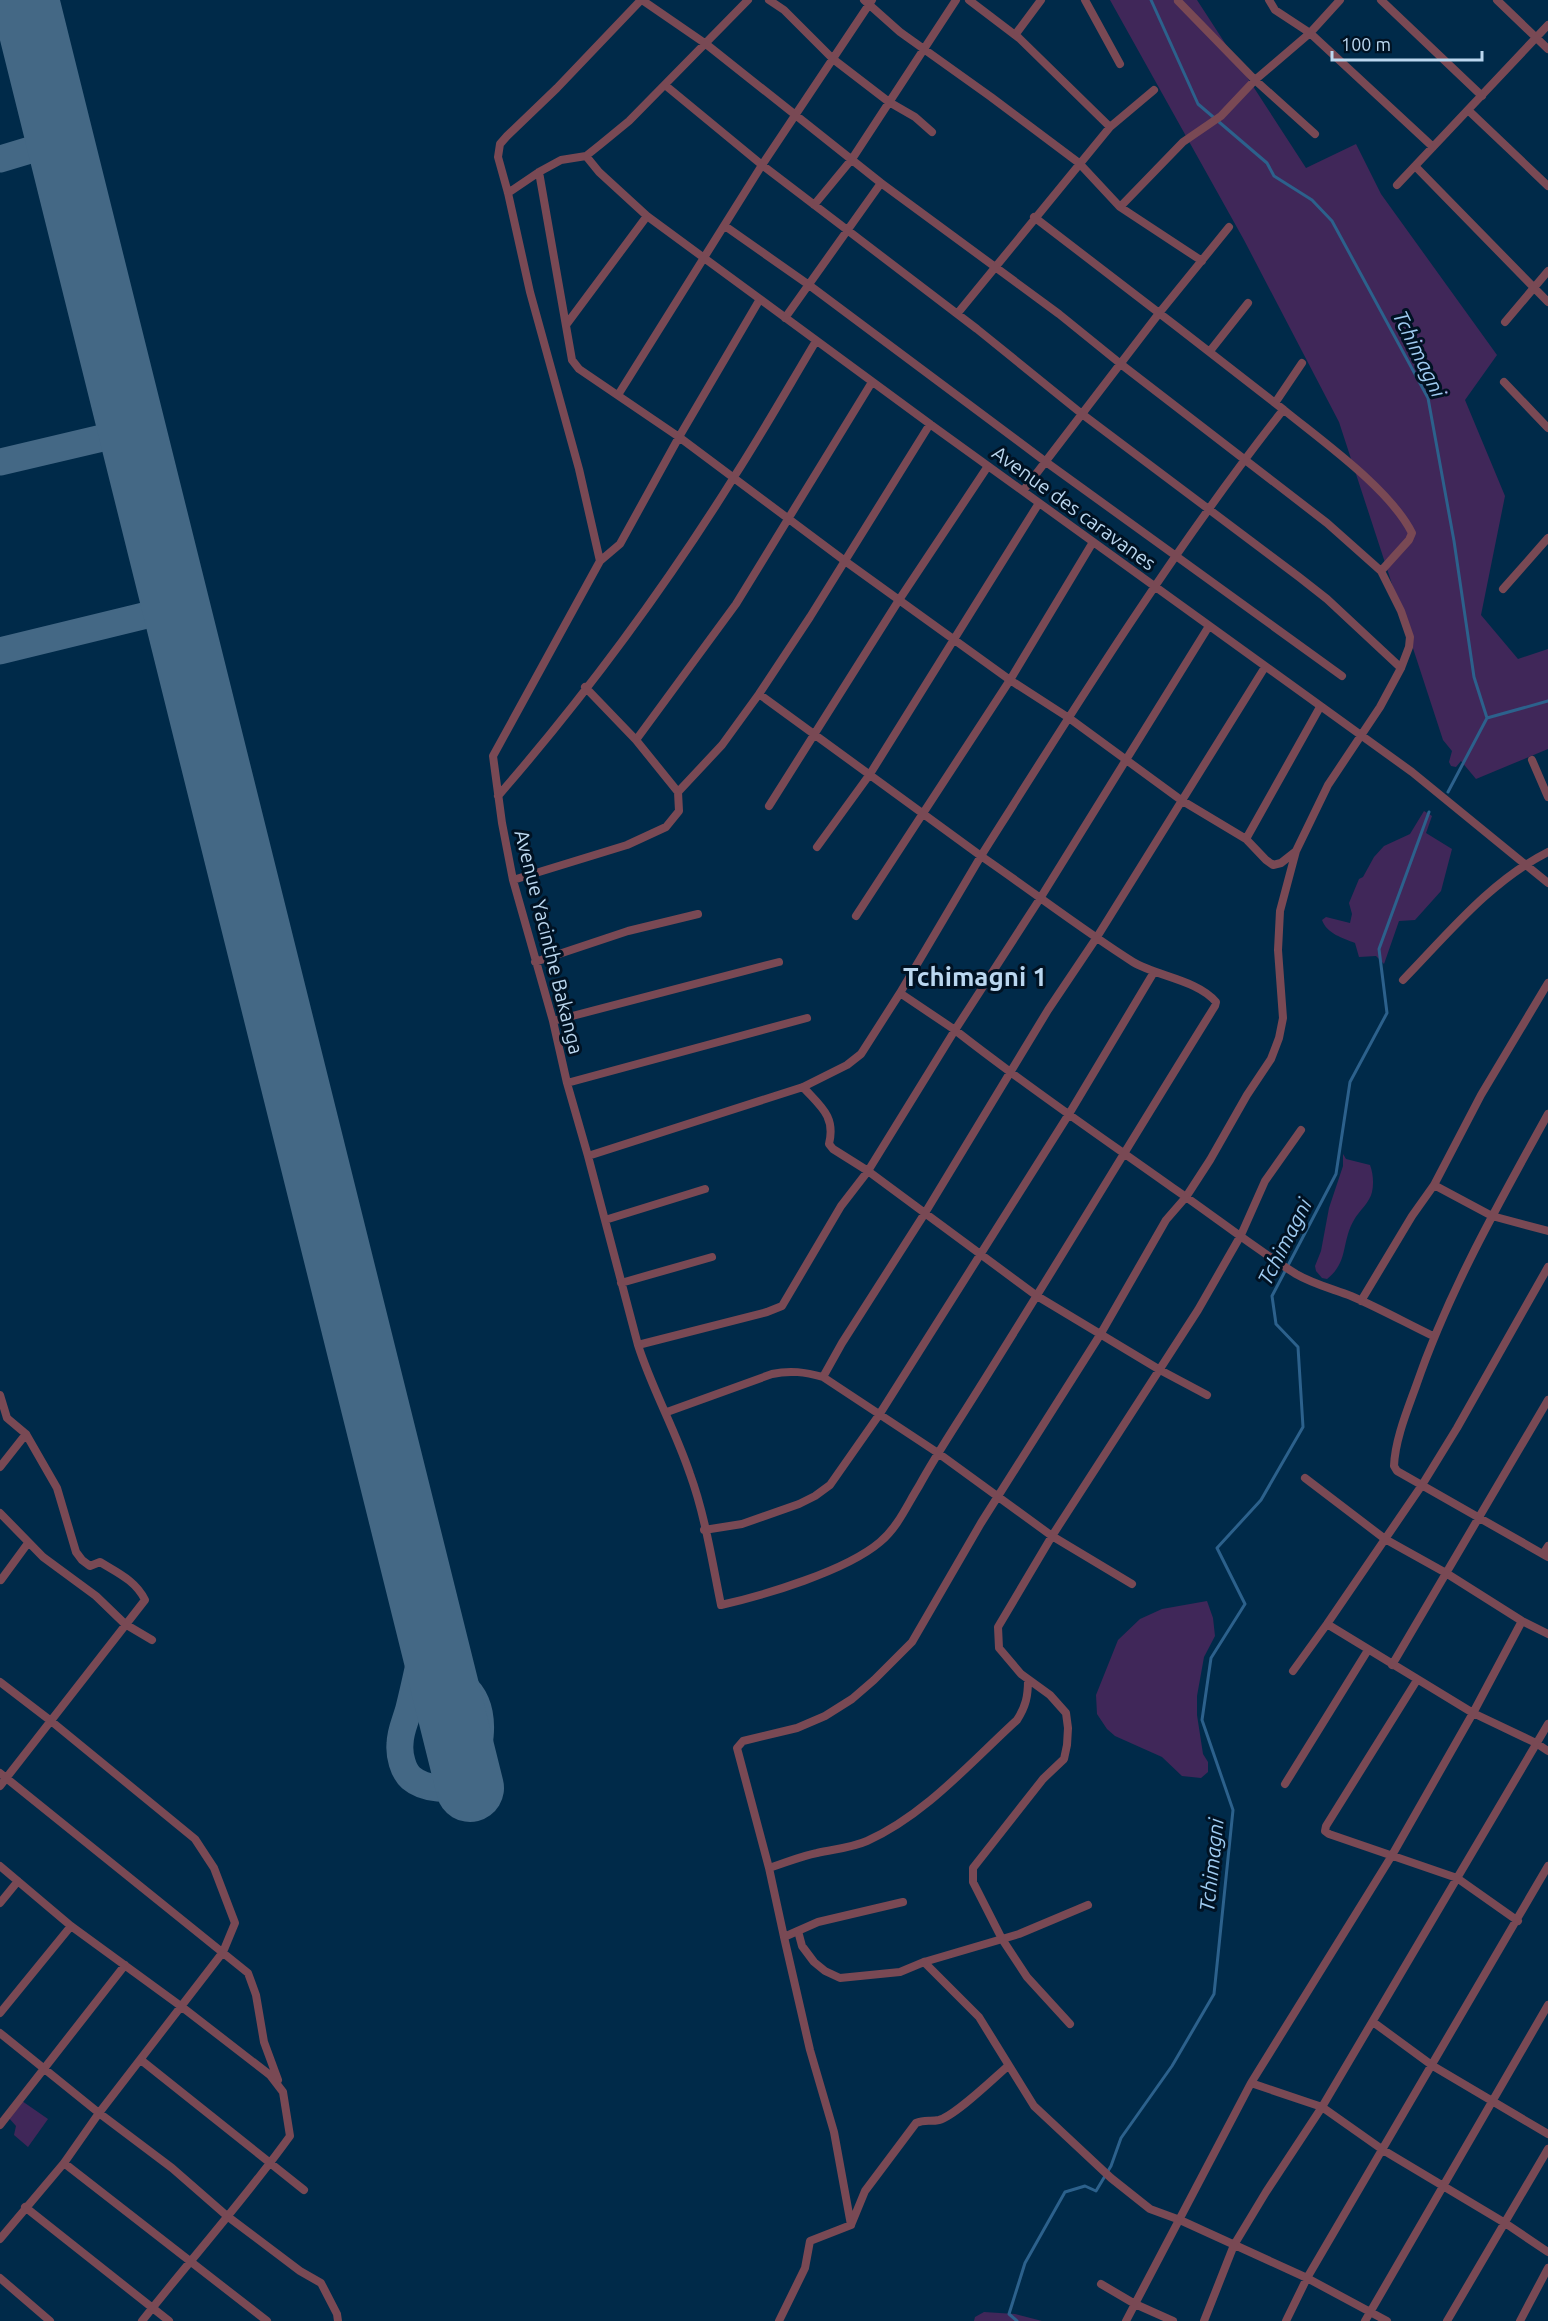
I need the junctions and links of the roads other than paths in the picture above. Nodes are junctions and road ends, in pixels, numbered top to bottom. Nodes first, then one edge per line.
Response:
1 (641, 0) edge
2 (748, 0) edge
3 (769, 0) edge
4 (956, 0) edge
5 (969, 0) edge
6 (1041, 0) edge
7 (1085, 0) edge
8 (1269, 0) edge
9 (1340, 0) edge
10 (1381, 0) edge
11 (1497, 0) edge
12 (868, 1) edge
13 (1178, 1) edge
14 (1548, 25) edge
15 (1310, 33) junction
16 (1015, 35) junction
17 (1536, 38) junction
18 (706, 44) junction
19 (1548, 49) edge
20 (924, 50) junction
21 (833, 59) junction
22 (1120, 64) dead end
23 (1255, 80) junction
24 (665, 85) junction
25 (1154, 90) dead end
26 (1482, 96) junction
27 (889, 102) junction
28 (1468, 110) junction
29 (796, 115) junction
30 (1110, 127) junction
31 (932, 132) dead end
32 (1315, 134) dead end
33 (1433, 147) junction
34 (585, 156) junction
35 (852, 159) junction
36 (1079, 163) junction
37 (762, 165) junction
38 (1415, 166) junction
39 (539, 172) junction
40 (881, 183) junction
41 (1396, 185) dead end
42 (1548, 186) edge
43 (508, 193) junction
44 (814, 205) junction
45 (1120, 207) junction
46 (647, 216) junction
47 (1034, 217) junction
48 (725, 226) junction
49 (1229, 227) dead end
50 (848, 231) junction
51 (704, 258) junction
52 (1202, 261) junction
53 (995, 266) junction
54 (1548, 271) edge
55 (808, 285) junction
56 (1534, 287) junction
57 (760, 299) junction
58 (1548, 302) edge
59 (1248, 303) dead end
60 (1160, 312) junction
61 (957, 314) junction
62 (786, 318) junction
63 (1505, 322) dead end
64 (566, 325) junction
65 (816, 341) junction
66 (1210, 351) junction
67 (1302, 363) dead end
68 (1122, 365) junction
69 (873, 382) junction
70 (1504, 382) dead end
71 (618, 395) junction
72 (1275, 403) junction
73 (1283, 410) junction
74 (1082, 414) junction
75 (930, 424) junction
76 (1548, 428) edge
77 (679, 437) junction
78 (1244, 460) junction
79 (1046, 462) junction
80 (988, 466) junction
81 (734, 478) junction
82 (1023, 491) junction
83 (1040, 503) junction
84 (1209, 507) junction
85 (790, 518) junction
86 (1548, 538) edge
87 (1093, 542) junction
88 (1176, 556) junction
89 (600, 561) junction
90 (845, 561) junction
91 (1381, 572) junction
92 (1154, 586) junction
93 (1503, 589) dead end
94 (899, 600) junction
95 (1209, 626) junction
96 (955, 639) junction
97 (1266, 667) junction
98 (1401, 668) junction
99 (1342, 676) dead end
100 (1010, 680) junction
101 (585, 687) junction
102 (759, 694) junction
103 (1320, 706) junction
104 (1069, 718) junction
105 (813, 734) junction
106 (1361, 736) junction
107 (636, 740) junction
108 (1125, 760) junction
109 (1532, 760) dead end
110 (870, 774) junction
111 (678, 792) junction
112 (498, 796) junction
113 (1548, 797) edge
114 (1182, 800) junction
115 (769, 806) dead end
116 (924, 814) junction
117 (1246, 840) junction
118 (817, 847) dead end
119 (1296, 851) junction
120 (1548, 852) edge
121 (981, 856) junction
122 (1524, 864) junction
123 (513, 880) junction
124 (1548, 883) edge
125 (1041, 897) junction
126 (698, 914) dead end
127 (856, 916) dead end
128 (1097, 937) junction
129 (535, 962) junction
130 (779, 962) dead end
131 (1154, 972) junction
132 (1402, 980) dead end
133 (1548, 983) edge
134 (900, 993) junction
135 (807, 1018) dead end
136 (553, 1021) junction
137 (955, 1030) junction
138 (1010, 1073) junction
139 (567, 1083) junction
140 (803, 1087) junction
141 (1069, 1113) junction
142 (1548, 1114) edge
143 (1301, 1130) dead end
144 (1123, 1153) junction
145 (588, 1156) junction
146 (868, 1172) junction
147 (1434, 1185) junction
148 (705, 1189) dead end
149 (1186, 1197) junction
150 (925, 1214) junction
151 (1492, 1216) junction
152 (604, 1220) junction
153 (1548, 1231) edge
154 (1241, 1235) junction
155 (979, 1254) junction
156 (712, 1257) dead end
157 (1548, 1267) edge
158 (621, 1283) junction
159 (1037, 1296) junction
160 (1361, 1301) junction
161 (1100, 1335) junction
162 (1433, 1336) junction
163 (638, 1345) junction
164 (1160, 1370) junction
165 (823, 1377) junction
166 (0, 1395) edge
167 (1207, 1395) dead end
168 (1548, 1400) edge
169 (0, 1412) edge
170 (667, 1412) junction
171 (879, 1415) junction
172 (7, 1418) junction
173 (26, 1434) junction
174 (938, 1453) junction
175 (0, 1467) edge
176 (1305, 1478) dead end
177 (1422, 1485) junction
178 (998, 1496) junction
179 (0, 1514) edge
180 (1480, 1517) junction
181 (704, 1530) junction
182 (1052, 1536) junction
183 (1385, 1539) junction
184 (28, 1543) junction
185 (1548, 1545) edge
186 (1545, 1555) edge
187 (1446, 1573) junction
188 (1, 1580) edge
189 (1132, 1584) dead end
190 (1522, 1621) junction
191 (125, 1624) junction
192 (1328, 1624) junction
193 (1548, 1634) edge
194 (152, 1640) dead end
195 (1368, 1650) junction
196 (1392, 1665) junction
197 (1293, 1671) dead end
198 (1028, 1680) junction
199 (1417, 1680) junction
200 (0, 1682) edge
201 (1473, 1713) junction
202 (51, 1720) junction
203 (1548, 1724) edge
204 (1536, 1743) junction
205 (1548, 1751) edge
206 (3, 1776) edge
207 (1285, 1784) dead end
208 (0, 1786) edge
209 (1391, 1857) junction
210 (0, 1866) edge
211 (1548, 1866) edge
212 (769, 1868) junction
213 (1457, 1878) junction
214 (18, 1881) junction
215 (903, 1902) dead end
216 (0, 1903) edge
217 (1088, 1905) dead end
218 (1518, 1920) junction
219 (71, 1926) junction
220 (798, 1931) junction
221 (784, 1937) junction
222 (1002, 1939) junction
223 (223, 1952) junction
224 (924, 1962) junction
225 (125, 1965) junction
226 (1548, 2005) edge
227 (182, 2007) junction
228 (0, 2013) edge
229 (1373, 2022) junction
230 (1070, 2024) dead end
231 (0, 2033) edge
232 (141, 2060) junction
233 (1008, 2066) junction
234 (1433, 2066) junction
235 (44, 2067) junction
236 (1251, 2083) junction
237 (283, 2092) junction
238 (1493, 2101) junction
239 (1322, 2107) junction
240 (99, 2113) junction
241 (2, 2119) edge
242 (1548, 2134) edge
243 (1548, 2149) edge
244 (1383, 2150) junction
245 (64, 2163) junction
246 (270, 2164) junction
247 (1444, 2187) junction
248 (304, 2190) dead end
249 (25, 2207) junction
250 (227, 2216) junction
251 (1180, 2220) junction
252 (1505, 2223) junction
253 (851, 2225) junction
254 (0, 2238) edge
255 (1234, 2245) junction
256 (1548, 2252) edge
257 (191, 2263) junction
258 (1548, 2268) edge
259 (0, 2278) edge
260 (1307, 2278) junction
261 (1101, 2284) dead end
262 (1544, 2284) edge
263 (1135, 2304) junction
264 (152, 2308) junction
265 (1370, 2312) junction
266 (50, 2321) edge
267 (142, 2321) edge
268 (169, 2321) edge
269 (267, 2321) edge
270 (338, 2321) edge
271 (779, 2321) edge
272 (1126, 2321) edge
273 (1173, 2321) edge
274 (1204, 2321) edge
275 (1286, 2321) edge
276 (1365, 2321) edge
277 (1387, 2321) edge
278 (1447, 2321) edge
279 (1520, 2321) edge

1 - 18 street
1 - 43 street
2 - 18 street
3 - 21 street
4 - 20 street
5 - 16 street
6 - 16 street
7 - 22 street
8 - 15 street
9 - 15 street
10 - 26 street
11 - 17 street
12 - 20 street
12 - 21 street
13 - 23 street
14 - 17 street
15 - 23 street
15 - 33 street
16 - 30 street
17 - 19 street
17 - 26 street
18 - 24 street
18 - 29 street
20 - 27 street
20 - 36 street
21 - 27 street
21 - 29 street
23 - 32 street
23 - 45 street
24 - 34 street
24 - 37 street
25 - 30 street
26 - 28 street
27 - 31 street
27 - 35 street
28 - 33 street
28 - 42 street
29 - 35 street
29 - 37 street
30 - 36 street
33 - 38 street
34 - 39 street
34 - 46 street, Avenue des caravanes
35 - 40 street
35 - 44 street
36 - 45 street
36 - 47 street
37 - 44 street
37 - 48 street
38 - 41 street
38 - 56 street
39 - 43 street
39 - 64 street
40 - 50 street
40 - 53 street
43 - 89 street
44 - 50 street
45 - 52 street
46 - 51 street, Avenue des caravanes
46 - 64 street
47 - 53 street
47 - 60 street
48 - 51 street
48 - 55 street
49 - 52 street
50 - 55 street
50 - 61 street
51 - 57 street, Avenue des caravanes
51 - 71 street
52 - 60 street
53 - 61 street
53 - 68 street
54 - 56 street
55 - 62 street
55 - 79 street
56 - 58 street
56 - 63 street
57 - 62 street, Avenue des caravanes
57 - 77 street
59 - 66 street
60 - 66 street
60 - 68 street
61 - 74 street
62 - 65 street, Avenue des caravanes
64 - 71 street
65 - 69 street, Avenue des caravanes
65 - 81 street
66 - 72 street
67 - 72 street
68 - 74 street
68 - 78 street
69 - 75 street, Avenue des caravanes
69 - 85 street
70 - 76 street
71 - 77 street
72 - 73 street
73 - 78 street
73 - 91 street
74 - 79 street
74 - 84 street
75 - 80 street, Avenue des caravanes
75 - 90 street
77 - 81 street
77 - 89 street
78 - 84 street
78 - 91 street
79 - 82 street
79 - 88 street
80 - 82 street, Avenue des caravanes
80 - 94 street
81 - 85 street
81 - 101 street
82 - 83 street, Avenue des caravanes
83 - 87 street, Avenue des caravanes
83 - 96 street
84 - 88 street
84 - 98 street
85 - 90 street
85 - 107 street
86 - 93 street
87 - 92 street, Avenue des caravanes
87 - 100 street
88 - 92 street
88 - 99 street
89 - 112 street, Avenue Yacinthe Bakanga
90 - 94 street
90 - 102 street
91 - 98 street
92 - 95 street, Avenue des caravanes
92 - 104 street
94 - 96 street
94 - 105 street
95 - 97 street, Avenue des caravanes
95 - 108 street
96 - 100 street
96 - 110 street
97 - 103 street, Avenue des caravanes
97 - 114 street
98 - 106 street
100 - 104 street
100 - 116 street
101 - 107 street
101 - 112 street
102 - 105 street
102 - 111 street
103 - 106 street, Avenue des caravanes
103 - 117 street
104 - 108 street
104 - 121 street
105 - 110 street
105 - 115 street
106 - 119 street
106 - 122 street, Avenue des caravanes
107 - 111 street
108 - 114 street
108 - 125 street
109 - 113 street
110 - 116 street
110 - 118 street
111 - 123 street
112 - 123 street, Avenue Yacinthe Bakanga
114 - 117 street
114 - 128 street
116 - 121 street
116 - 127 street
117 - 119 street
119 - 149 street
120 - 122 street
121 - 125 street
121 - 134 street
122 - 124 street, Avenue des caravanes
122 - 132 street
123 - 129 street, Avenue Yacinthe Bakanga
125 - 128 street
125 - 137 street
126 - 129 street
128 - 131 street
128 - 138 street
129 - 136 street, Avenue Yacinthe Bakanga
130 - 136 street
131 - 141 street
131 - 144 street
133 - 147 street
134 - 137 street
134 - 140 street
135 - 139 street
136 - 139 street, Avenue Yacinthe Bakanga
137 - 138 street
137 - 146 street
138 - 141 street
138 - 150 street
139 - 145 street, Avenue Yacinthe Bakanga
140 - 145 street
140 - 146 street
141 - 144 street
141 - 155 street
142 - 151 street
143 - 154 street
144 - 149 street
144 - 159 street
145 - 152 street, Avenue Yacinthe Bakanga
146 - 150 street
146 - 163 street
147 - 151 street
147 - 160 street
148 - 152 street
149 - 154 street
149 - 161 street
150 - 155 street
150 - 165 street
151 - 153 street
151 - 162 street
152 - 158 street, Avenue Yacinthe Bakanga
154 - 160 street
154 - 164 street
155 - 159 street
155 - 171 street
156 - 158 street
157 - 177 street
158 - 163 street, Avenue Yacinthe Bakanga
159 - 161 street
159 - 174 street
160 - 162 street
161 - 164 street
161 - 178 street
162 - 177 street
163 - 170 street, Avenue Yacinthe Bakanga
164 - 167 street
164 - 182 street
165 - 170 street
165 - 171 street
166 - 172 street
168 - 180 street
169 - 172 street
170 - 181 street
171 - 174 street
171 - 181 street
172 - 173 street
173 - 175 street
173 - 191 street
174 - 178 street
174 - 181 street
176 - 183 street
177 - 180 street
177 - 183 street
178 - 182 street
178 - 212 street
179 - 184 street
180 - 186 street
180 - 187 street
182 - 189 street
182 - 198 street
183 - 187 street
183 - 192 street
184 - 188 street
184 - 191 street
185 - 186 street
187 - 190 street
187 - 196 street
190 - 193 street
190 - 201 street
191 - 194 street
191 - 202 street
192 - 195 street
192 - 197 street
195 - 196 street
195 - 207 street
196 - 199 street
198 - 212 street
198 - 222 street
199 - 201 street
199 - 209 street
200 - 202 street
201 - 204 street
201 - 209 street
202 - 206 street
202 - 223 street
203 - 204 street
204 - 205 street
204 - 213 street
206 - 208 street
206 - 223 street
209 - 213 street
209 - 236 street
210 - 214 street
211 - 218 street
212 - 221 street
213 - 218 street
213 - 229 street
214 - 216 street
214 - 219 street
215 - 220 street
217 - 222 street
218 - 234 street
219 - 225 street
219 - 228 street
220 - 221 street
220 - 224 street
221 - 253 street
222 - 224 street
222 - 230 street
223 - 227 street
223 - 237 street
224 - 233 street
225 - 227 street
225 - 235 street
226 - 238 street
227 - 232 street
227 - 237 street
229 - 234 street
229 - 239 street
231 - 235 street
232 - 240 street
232 - 246 street
233 - 251 street
233 - 253 street
234 - 238 street
234 - 244 street
235 - 240 street
235 - 241 street
236 - 239 street
236 - 251 street
237 - 246 street
238 - 242 street
238 - 247 street
239 - 244 street
239 - 255 street
240 - 245 street
240 - 250 street
243 - 252 street
244 - 247 street
244 - 260 street
245 - 249 street
245 - 257 street
246 - 248 street
246 - 250 street
247 - 252 street
247 - 265 street
249 - 254 street
249 - 264 street
250 - 257 street
250 - 270 street
251 - 255 street
251 - 263 street
252 - 256 street
252 - 278 street
253 - 271 street
255 - 260 street
255 - 274 street
257 - 264 street
257 - 269 street
258 - 262 street
259 - 266 street
260 - 265 street
260 - 275 street
261 - 263 street
262 - 279 street
263 - 272 street
263 - 273 street
264 - 267 street
264 - 268 street
265 - 276 street
265 - 277 street

